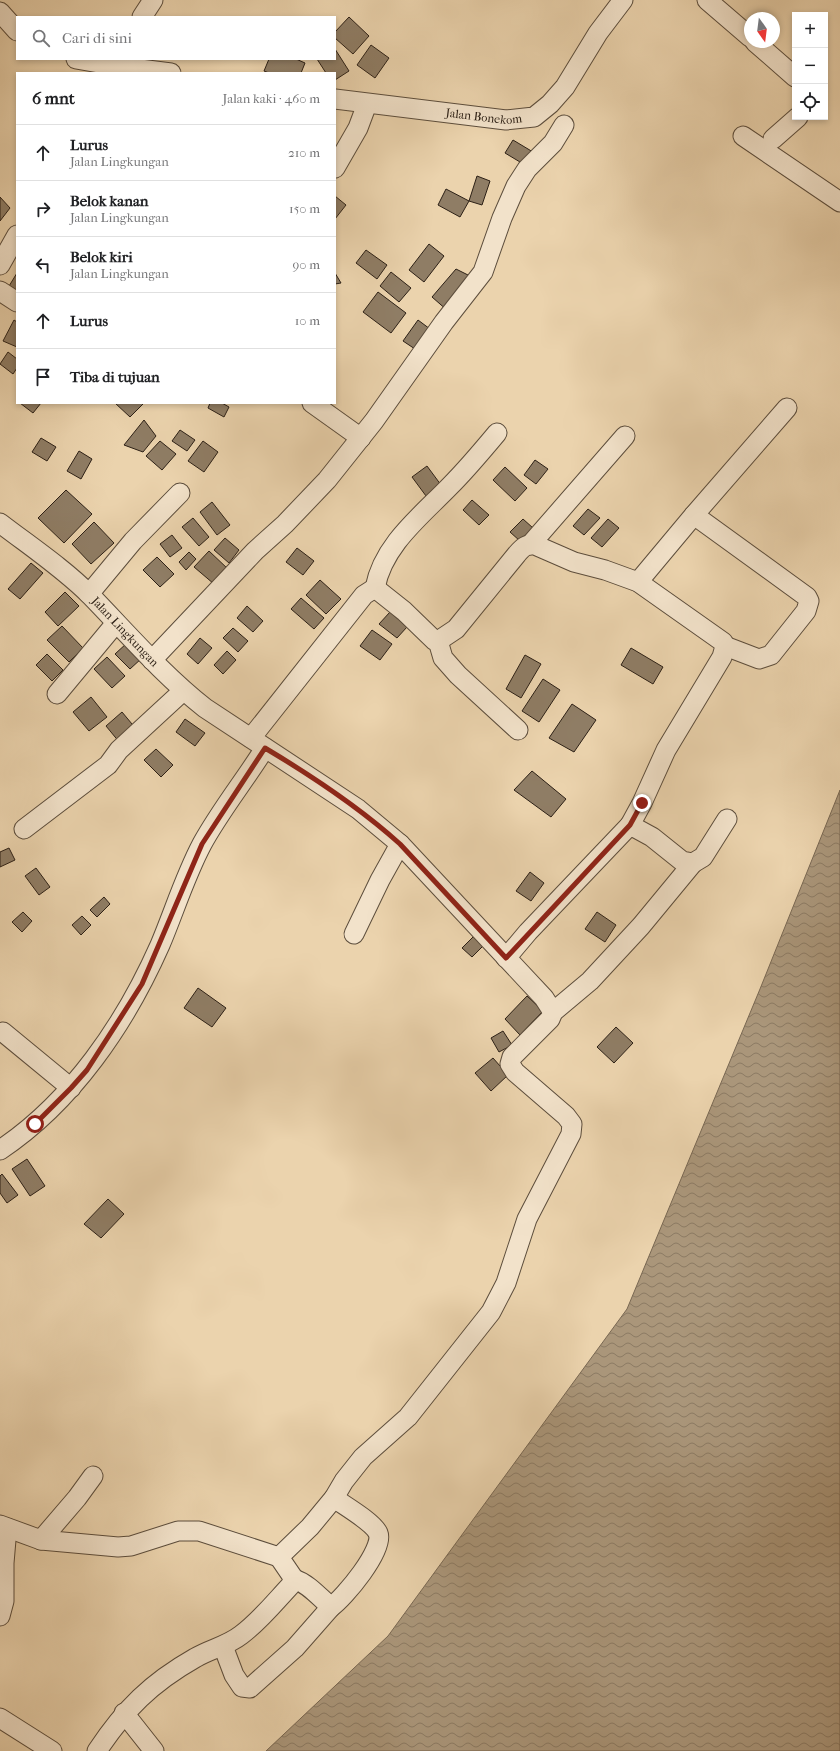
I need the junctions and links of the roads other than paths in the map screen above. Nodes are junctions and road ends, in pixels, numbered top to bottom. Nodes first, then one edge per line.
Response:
1 (153, 0) edge
2 (623, 0) edge
3 (707, 0) edge
4 (0, 12) edge
5 (143, 16) edge
6 (16, 30) edge
7 (744, 32) edge
8 (762, 48) edge
9 (82, 60) edge
10 (115, 66) edge
11 (163, 72) edge
12 (792, 74) edge
13 (336, 99) edge
14 (367, 104) junction
15 (795, 120) edge
16 (564, 125) dead end
17 (743, 136) dead end
18 (773, 139) dead end
19 (336, 166) edge
20 (840, 202) edge
21 (16, 237) edge
22 (0, 265) edge
23 (0, 291) edge
24 (16, 301) edge
25 (313, 404) edge
26 (787, 408) dead end
27 (497, 433) dead end
28 (625, 436) dead end
29 (361, 438) junction
30 (180, 493) dead end
31 (694, 515) junction
32 (0, 523) edge
33 (530, 545) junction
34 (638, 582) junction
35 (375, 588) junction
36 (89, 594) junction
37 (116, 623) junction
38 (438, 641) junction
39 (725, 646) junction
40 (152, 660) junction
41 (183, 691) junction
42 (57, 694) dead end
43 (518, 730) dead end
44 (258, 743) junction
45 (727, 819) dead end
46 (630, 825) junction
47 (24, 829) dead end
48 (400, 844) junction
49 (693, 863) junction
50 (354, 934) dead end
51 (506, 958) junction
52 (553, 1012) junction
53 (3, 1032) dead end
54 (71, 1088) junction
55 (0, 1150) edge
56 (93, 1476) dead end
57 (334, 1498) junction
58 (4, 1527) edge
59 (41, 1540) junction
60 (278, 1557) junction
61 (294, 1579) junction
62 (331, 1607) junction
63 (0, 1616) edge
64 (223, 1646) junction
65 (124, 1713) junction
66 (1, 1721) edge
67 (52, 1751) edge
68 (97, 1751) edge
69 (154, 1751) edge

1 - 5 street
2 - 14 street, Jalan Bonekom
3 - 7 street
4 - 6 street
8 - 12 street
9 - 10 street
10 - 11 street
13 - 14 street, Jalan Bonekom
14 - 19 street
15 - 18 street
16 - 29 street
17 - 20 street
21 - 22 street
23 - 24 street
25 - 29 street
26 - 31 street
27 - 35 street
28 - 33 street
29 - 40 street
30 - 36 street
31 - 34 street
31 - 39 street
32 - 36 street, Jalan Lingkungan
33 - 34 street
33 - 38 street
34 - 39 street
35 - 38 street
35 - 44 street
36 - 37 street, Jalan Lingkungan
37 - 40 street, Jalan Lingkungan
37 - 42 street
38 - 43 street
39 - 46 street
40 - 41 street, Jalan Lingkungan
41 - 44 street, Jalan Lingkungan
41 - 47 street
44 - 48 street, Jalan Lingkungan
44 - 54 street
45 - 49 street
46 - 49 street
46 - 51 street
48 - 50 street
48 - 51 street, Jalan Lingkungan
49 - 52 street
51 - 52 street, Jalan Lingkungan
52 - 57 street
53 - 54 street
54 - 55 street
56 - 59 street
57 - 60 street
57 - 62 street
58 - 59 street
58 - 63 street
59 - 60 street
60 - 61 street
61 - 62 street
61 - 64 street
62 - 64 street
64 - 65 street
65 - 68 street
65 - 69 street
66 - 67 street

